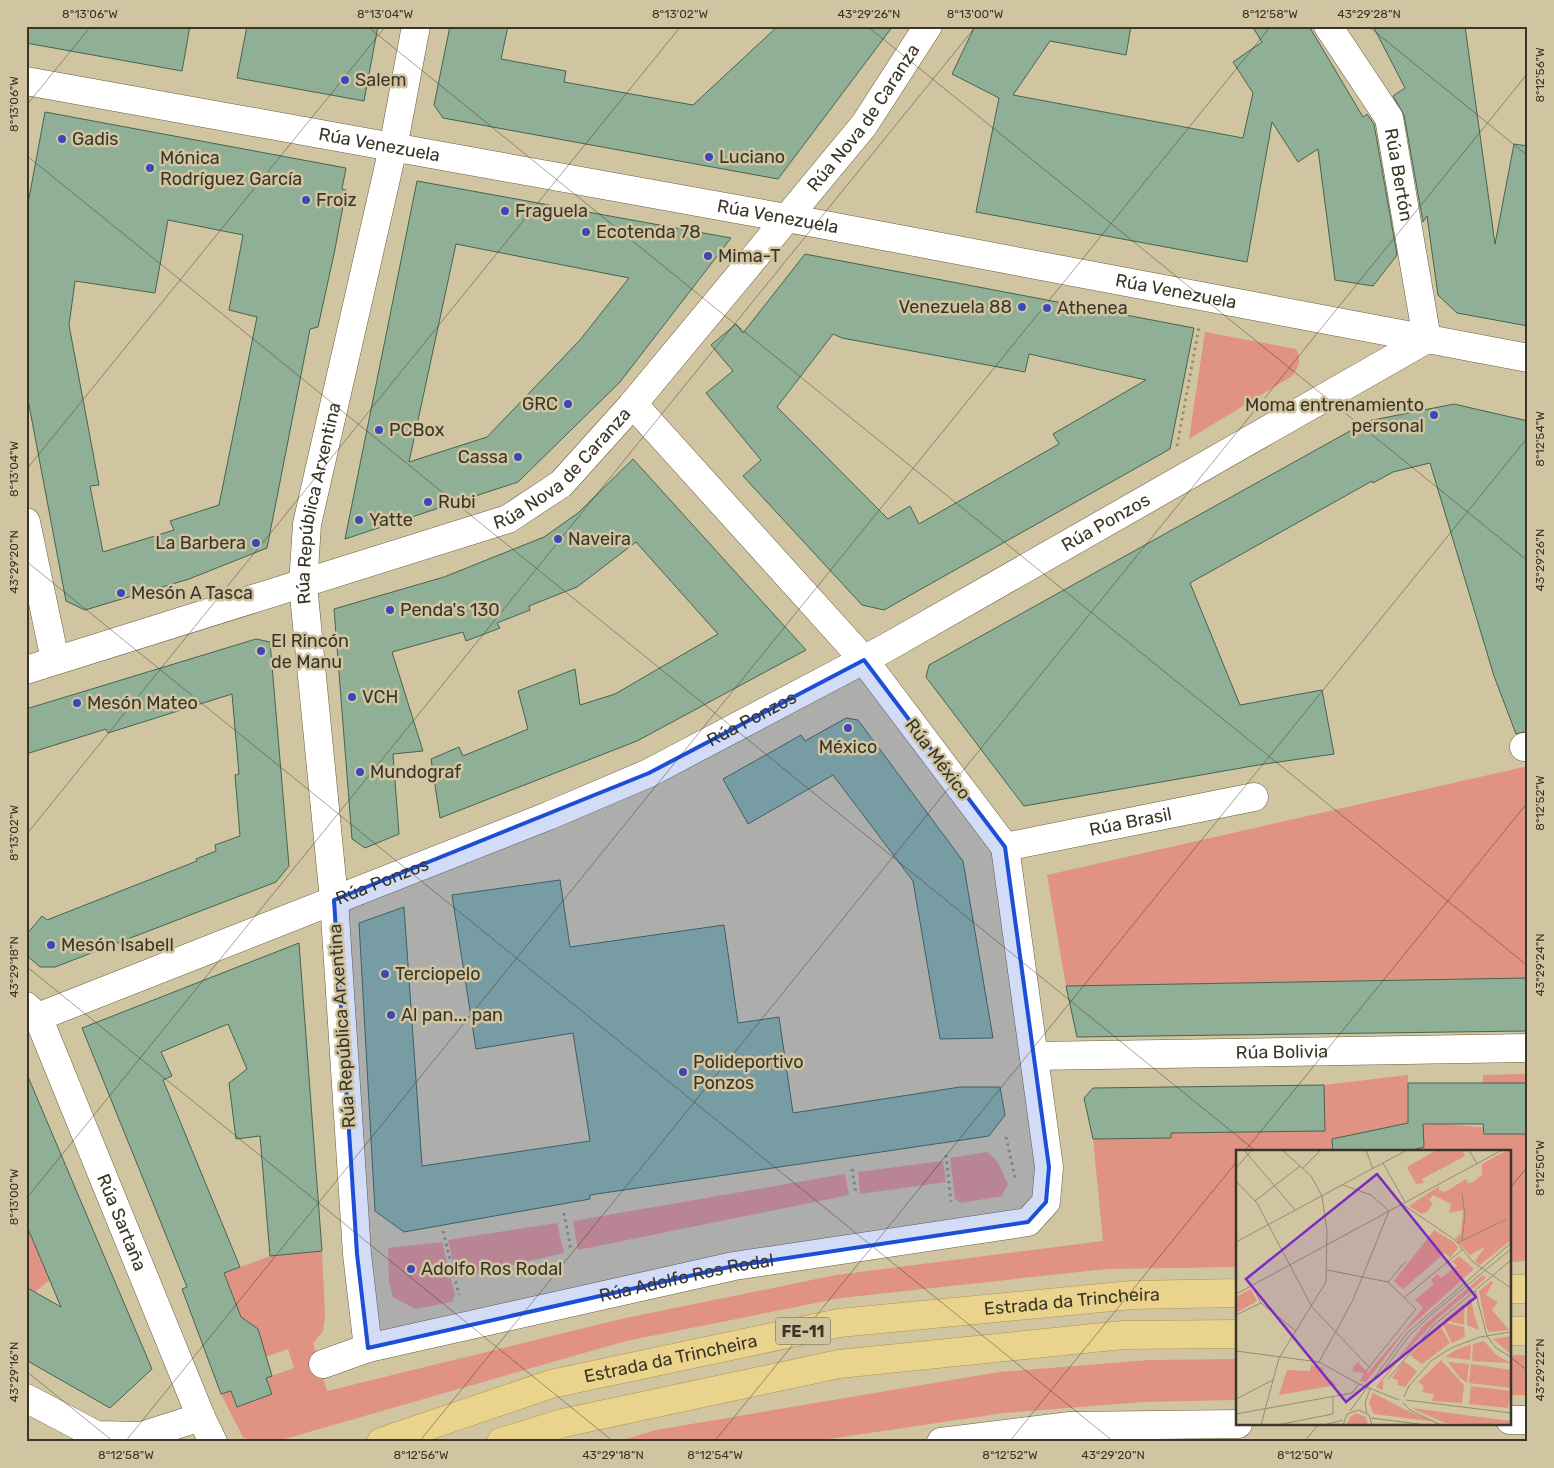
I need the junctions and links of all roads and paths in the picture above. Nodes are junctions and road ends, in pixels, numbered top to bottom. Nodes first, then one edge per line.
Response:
1 (416, 26) edge
2 (928, 26) edge
3 (1328, 26) edge
4 (26, 81) edge
5 (393, 148) junction
6 (786, 218) junction
7 (1205, 297) junction
8 (1427, 339) junction
9 (1528, 358) edge
10 (633, 404) junction
11 (1169, 486) junction
12 (26, 522) edge
13 (303, 585) junction
14 (55, 660) junction
15 (864, 660) junction
16 (26, 670) edge
17 (1254, 797) dead end
18 (1005, 846) junction
19 (334, 900) junction
20 (32, 1011) edge
21 (1528, 1048) edge
22 (1034, 1056) junction
23 (1006, 1137) dead end
24 (946, 1155) dead end
25 (852, 1170) dead end
26 (1016, 1185) dead end
27 (856, 1194) dead end
28 (1046, 1202) joint
29 (952, 1210) dead end
30 (564, 1213) dead end
31 (444, 1231) dead end
32 (571, 1251) dead end
33 (1512, 1289) edge
34 (1528, 1289) edge
35 (1236, 1293) edge
36 (461, 1303) dead end
37 (1512, 1331) edge
38 (1528, 1331) edge
39 (1236, 1334) edge
40 (368, 1348) junction
41 (323, 1364) dead end
42 (26, 1398) edge
43 (201, 1416) junction
44 (1512, 1420) edge
45 (1528, 1420) edge
46 (1236, 1424) edge
47 (214, 1442) edge
48 (381, 1442) edge
49 (501, 1442) edge
50 (940, 1442) edge

1 - 5 street, Rúa República Arxentina
2 - 6 street, Rúa Nova de Caranza
3 - 8 street, Rúa Bertón
4 - 5 street, Rúa Venezuela
5 - 6 street, Rúa Venezuela
5 - 13 street, Rúa República Arxentina
6 - 7 street, Rúa Venezuela
6 - 10 street, Rúa Nova de Caranza
7 - 8 street, Rúa Venezuela
7 - 11 path
8 - 9 street, Rúa Venezuela
8 - 11 street, Rúa Ponzos
10 - 13 street, Rúa Nova de Caranza
10 - 15 street, Rúa México
11 - 15 street, Rúa Ponzos
12 - 14 street
13 - 14 street, Rúa Nova de Caranza
13 - 19 street, Rúa República Arxentina
14 - 16 street, Rúa Nova de Caranza
15 - 18 street, Rúa México
15 - 19 street, Rúa Ponzos
17 - 18 street, Rúa Brasil
18 - 22 street, Rúa México
19 - 20 street, Rúa Ponzos
19 - 40 street, Rúa República Arxentina
20 - 43 street, Rúa Sartaña
21 - 22 street, Rúa Bolivia
22 - 28 street, Rúa México
23 - 26 path
24 - 29 path
25 - 27 path
28 - 40 street, Rúa Adolfo Ros Rodal
30 - 32 path
31 - 36 path
33 - 34 highway
35 - 48 highway, Estrada da Trincheira / FE-11
37 - 38 highway
39 - 49 highway, FE-11
40 - 41 street, Rúa Adolfo Ros Rodal
42 - 43 street
43 - 47 street, Rúa Sartaña
44 - 45 street
46 - 50 street

